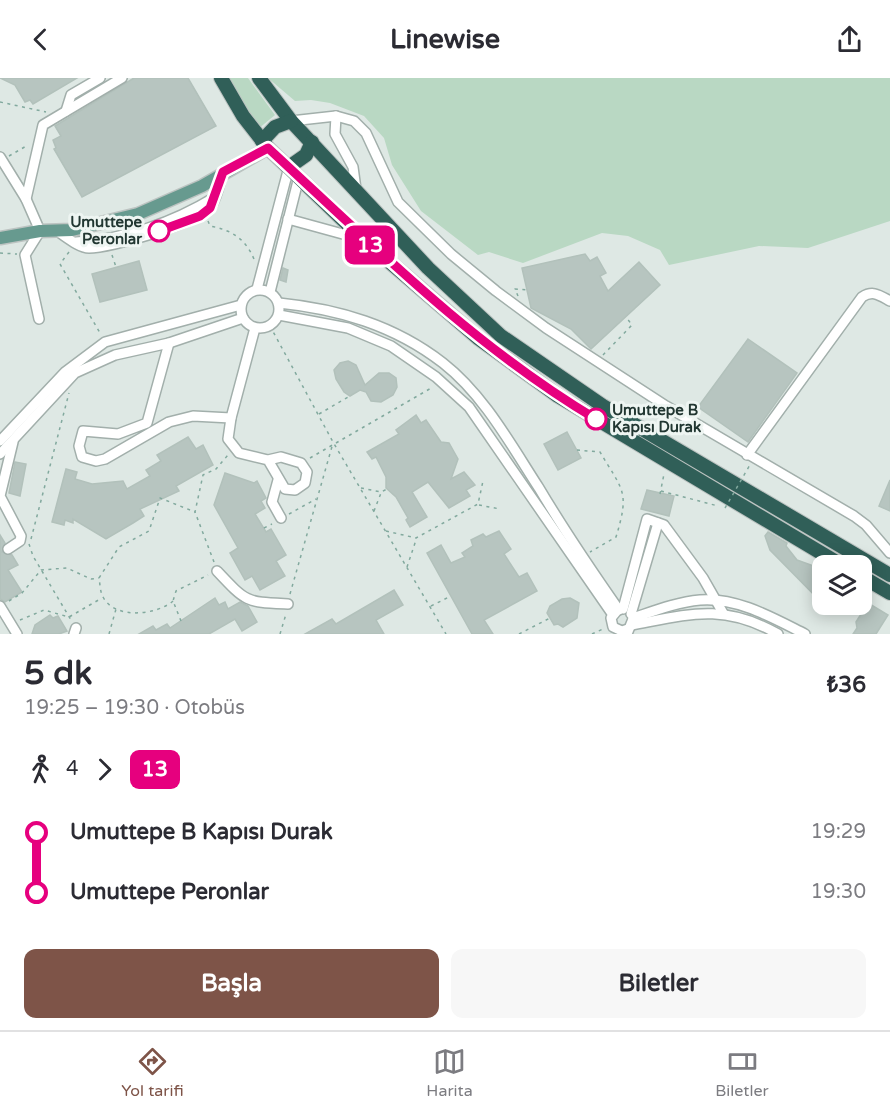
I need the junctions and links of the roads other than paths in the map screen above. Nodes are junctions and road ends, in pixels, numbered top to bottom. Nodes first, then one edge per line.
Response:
1 (100, 78) edge
2 (122, 78) edge
3 (221, 78) edge
4 (259, 78) edge
5 (66, 111) junction
6 (336, 116) junction
7 (291, 121) junction
8 (312, 142) junction
9 (265, 144) junction
10 (1, 159) edge
11 (223, 172) junction
12 (294, 172) junction
13 (356, 189) junction
14 (215, 196) junction
15 (26, 199) junction
16 (288, 219) junction
17 (40, 231) junction
18 (57, 231) junction
19 (0, 238) edge
20 (364, 240) junction
21 (76, 242) junction
22 (257, 290) junction
23 (270, 292) junction
24 (890, 301) edge
25 (279, 303) junction
26 (241, 304) junction
27 (279, 315) junction
28 (243, 318) junction
29 (39, 319) dead end
30 (255, 328) junction
31 (169, 343) junction
32 (231, 418) junction
33 (14, 439) junction
34 (0, 441) edge
35 (0, 454) edge
36 (749, 459) junction
37 (268, 460) junction
38 (278, 480) junction
39 (282, 518) road end
40 (658, 523) junction
41 (8, 549) dead end
42 (890, 553) edge
43 (825, 555) edge
44 (217, 571) road end
45 (890, 575) edge
46 (872, 582) edge
47 (890, 593) edge
48 (718, 602) junction
49 (288, 604) road end
50 (0, 606) edge
51 (723, 613) junction
52 (622, 622) edge
53 (17, 634) edge
54 (777, 634) edge
55 (805, 634) edge

1 - 5 street
2 - 5 street
3 - 9 highway
4 - 7 highway
5 - 15 street
6 - 7 street
6 - 13 street
6 - 36 street
7 - 8 highway
7 - 9 highway
8 - 12 highway
8 - 13 highway
9 - 11 main road
9 - 12 highway
10 - 15 street
11 - 14 street
11 - 18 main road
12 - 16 street
12 - 20 highway
12 - 22 street
13 - 45 highway
14 - 21 street
14 - 21 street
15 - 17 street
16 - 20 street
16 - 23 street
17 - 18 main road
17 - 19 main road
17 - 29 street
18 - 21 street
20 - 43 highway
22 - 23 street
22 - 26 street
23 - 25 street
24 - 36 street
25 - 27 street
25 - 52 street
26 - 28 street
26 - 34 street
27 - 30 street
27 - 52 street
28 - 30 street
28 - 31 street
30 - 32 street
31 - 32 street
31 - 33 street
32 - 37 street
33 - 35 street
33 - 41 street
36 - 42 street
37 - 38 street
37 - 38 street
38 - 39 street
40 - 48 street
40 - 52 street
40 - 52 street
44 - 49 street
46 - 47 highway
48 - 51 street
48 - 52 street
48 - 55 street
50 - 53 street
51 - 52 street
51 - 54 street

